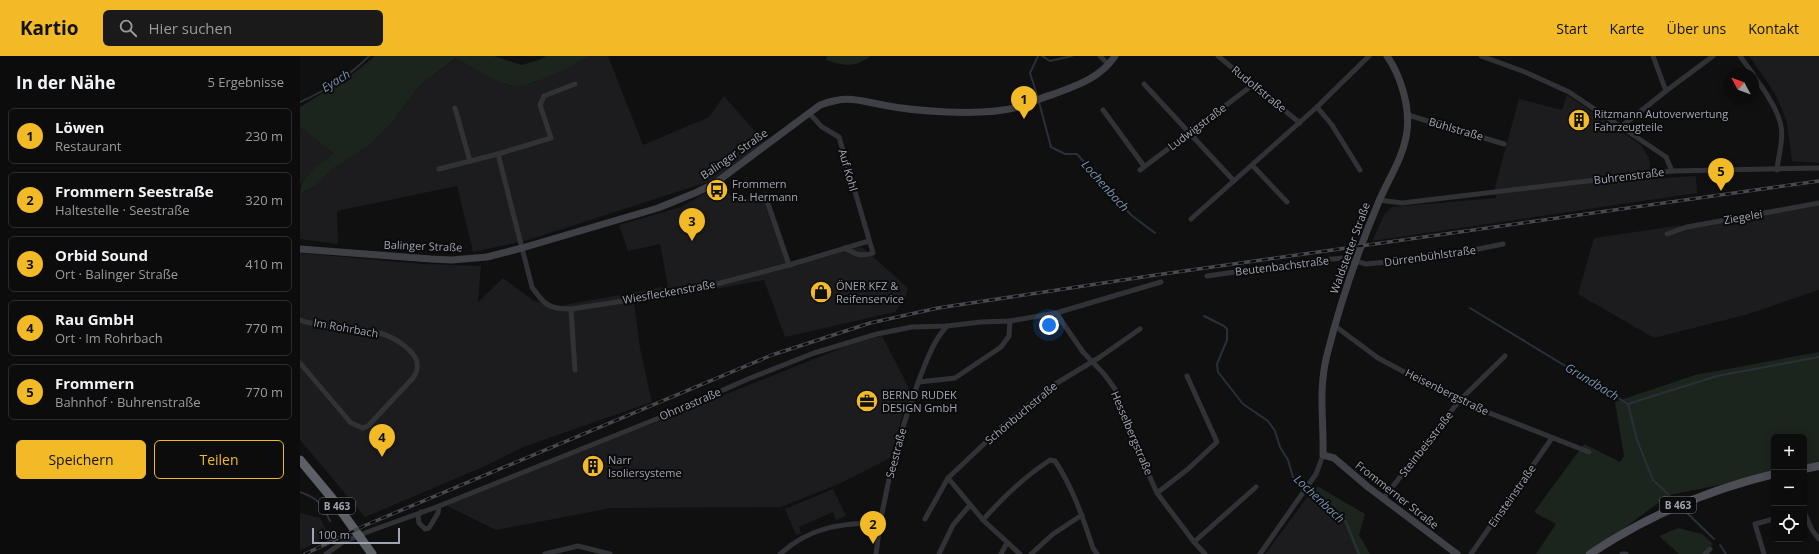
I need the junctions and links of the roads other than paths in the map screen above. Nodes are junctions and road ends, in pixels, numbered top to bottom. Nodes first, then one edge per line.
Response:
1 (1114, 56) edge
2 (1218, 56) edge
3 (1369, 56) edge
4 (1388, 56) edge
5 (1480, 56) edge
6 (1653, 56) edge
7 (1713, 56) edge
8 (1740, 56) edge
9 (1494, 58) edge
10 (1104, 60) edge
11 (1749, 68) edge
12 (575, 84) dead end
13 (1144, 84) dead end
14 (1254, 84) junction
15 (1759, 84) edge
16 (1666, 91) junction
17 (1317, 107) junction
18 (455, 108) dead end
19 (1103, 110) dead end
20 (809, 113) junction
21 (1408, 115) junction
22 (1300, 123) junction
23 (1622, 126) junction
24 (1188, 134) junction
25 (1504, 144) dead end
26 (498, 154) junction
27 (470, 161) junction
28 (1252, 165) junction
29 (1819, 168) edge
30 (439, 170) dead end
31 (1360, 170) dead end
32 (1777, 170) junction
33 (1672, 171) junction
34 (1234, 181) junction
35 (1379, 200) junction
36 (1287, 202) dead end
37 (1819, 203) edge
38 (768, 204) dead end
39 (1191, 219) dead end
40 (1667, 234) dead end
41 (869, 241) junction
42 (1504, 244) dead end
43 (522, 248) junction
44 (845, 248) junction
45 (300, 249) edge
46 (1357, 261) junction
47 (789, 265) junction
48 (1207, 276) dead end
49 (1161, 282) dead end
50 (571, 309) junction
51 (1056, 313) junction
52 (300, 320) edge
53 (1010, 321) junction
54 (947, 326) junction
55 (1335, 326) junction
56 (1140, 329) dead end
57 (1505, 356) dead end
58 (1091, 361) junction
59 (300, 363) edge
60 (576, 370) dead end
61 (1187, 376) dead end
62 (919, 382) junction
63 (1459, 401) junction
64 (1552, 438) junction
65 (1589, 452) dead end
66 (1323, 455) junction
67 (300, 460) edge
68 (1819, 466) edge
69 (1807, 468) edge
70 (1771, 475) edge
71 (948, 478) junction
72 (1256, 487) dead end
73 (1157, 493) junction
74 (1383, 499) junction
75 (970, 505) junction
76 (439, 506) junction
77 (421, 512) junction
78 (1082, 515) junction
79 (925, 519) dead end
80 (1807, 519) edge
81 (983, 520) junction
82 (1771, 520) edge
83 (880, 523) junction
84 (1819, 539) edge
85 (1194, 542) junction
86 (1007, 543) junction
87 (1710, 549) dead end
88 (326, 554) edge
89 (372, 554) edge
90 (545, 554) edge
91 (608, 554) edge
92 (780, 554) edge
93 (876, 554) edge
94 (939, 554) edge
95 (1002, 554) edge
96 (1020, 554) edge
97 (1031, 554) edge
98 (1097, 554) edge
99 (1205, 554) edge
100 (1260, 554) edge
101 (1457, 554) edge
102 (1471, 554) edge
103 (1590, 554) edge
104 (1622, 554) edge
105 (1626, 554) edge
106 (1705, 554) edge
107 (1764, 554) edge

1 - 10 main road, Balinger Straße
2 - 14 street, Rudolfstraße
3 - 17 street
4 - 21 main road, Waldstetter Straße
5 - 9 street
6 - 16 street
7 - 16 street
8 - 11 street
9 - 23 street
10 - 20 main road, Balinger Straße
12 - 26 street
13 - 24 street
14 - 22 street, Rudolfstraße
14 - 24 street, Ludwigstraße
15 - 32 street
16 - 23 street
17 - 22 street
17 - 31 street
18 - 27 street
19 - 24 street, Ludwigstraße
20 - 41 street, Auf Kohl
20 - 43 main road, Balinger Straße
21 - 25 street, Bühlstraße
21 - 35 main road, Waldstetter Straße
22 - 28 street
23 - 33 street
24 - 34 street
26 - 27 street
26 - 43 street, Wiesfleckenstraße
27 - 30 street
28 - 34 street
28 - 36 street
29 - 32 street, Buhrenstraße
32 - 33 street, Buhrenstraße
33 - 35 street, Buhrenstraße
34 - 39 street
35 - 46 main road, Waldstetter Straße
37 - 40 street, Ziegelei
38 - 47 street
41 - 44 street, Wiesfleckenstraße
41 - 44 street
42 - 46 street, Dürrenbühlstraße
43 - 45 main road, Balinger Straße
43 - 50 street, Wiesfleckenstraße
44 - 47 street, Wiesfleckenstraße
46 - 48 street, Beutenbachstraße
46 - 55 main road, Waldstetter Straße
47 - 50 street, Wiesfleckenstraße
49 - 51 street
50 - 60 street
51 - 53 street
51 - 58 street, Hesselbergstraße
52 - 59 street, Im Rohrbach
53 - 54 street
53 - 62 street
54 - 62 street, Seestraße
54 - 76 street, Ohnrastraße
55 - 63 street, Heisenbergstraße
55 - 66 main road, Waldstetter Straße
56 - 58 street, Schönbuchstraße
57 - 63 street, Steinbeisstraße
58 - 71 street, Schönbuchstraße
58 - 73 street, Hesselbergstraße
61 - 73 street
62 - 83 street, Seestraße
63 - 64 street, Heisenbergstraße
63 - 74 street, Steinbeisstraße
64 - 65 street, Heisenbergstraße
64 - 102 street, Einsteinstraße
66 - 74 main road, Frommerner Straße
66 - 100 street
67 - 89 highway, B 463
68 - 69 main road
70 - 103 main road, B 463
71 - 75 street
71 - 79 street, Schönbuchstraße
72 - 85 street
73 - 85 street, Hesselbergstraße
74 - 101 main road, Frommerner Straße
75 - 81 street
75 - 94 street
76 - 77 street, Ohnrastraße
76 - 77 street
77 - 88 street, Ohnrastraße
78 - 81 street
78 - 97 street
78 - 98 street
80 - 84 street
81 - 86 street
82 - 107 street
83 - 92 street
83 - 93 street, Seestraße
85 - 99 street, Hesselbergstraße
86 - 95 street
86 - 96 street
87 - 106 street
90 - 91 street
104 - 105 street

